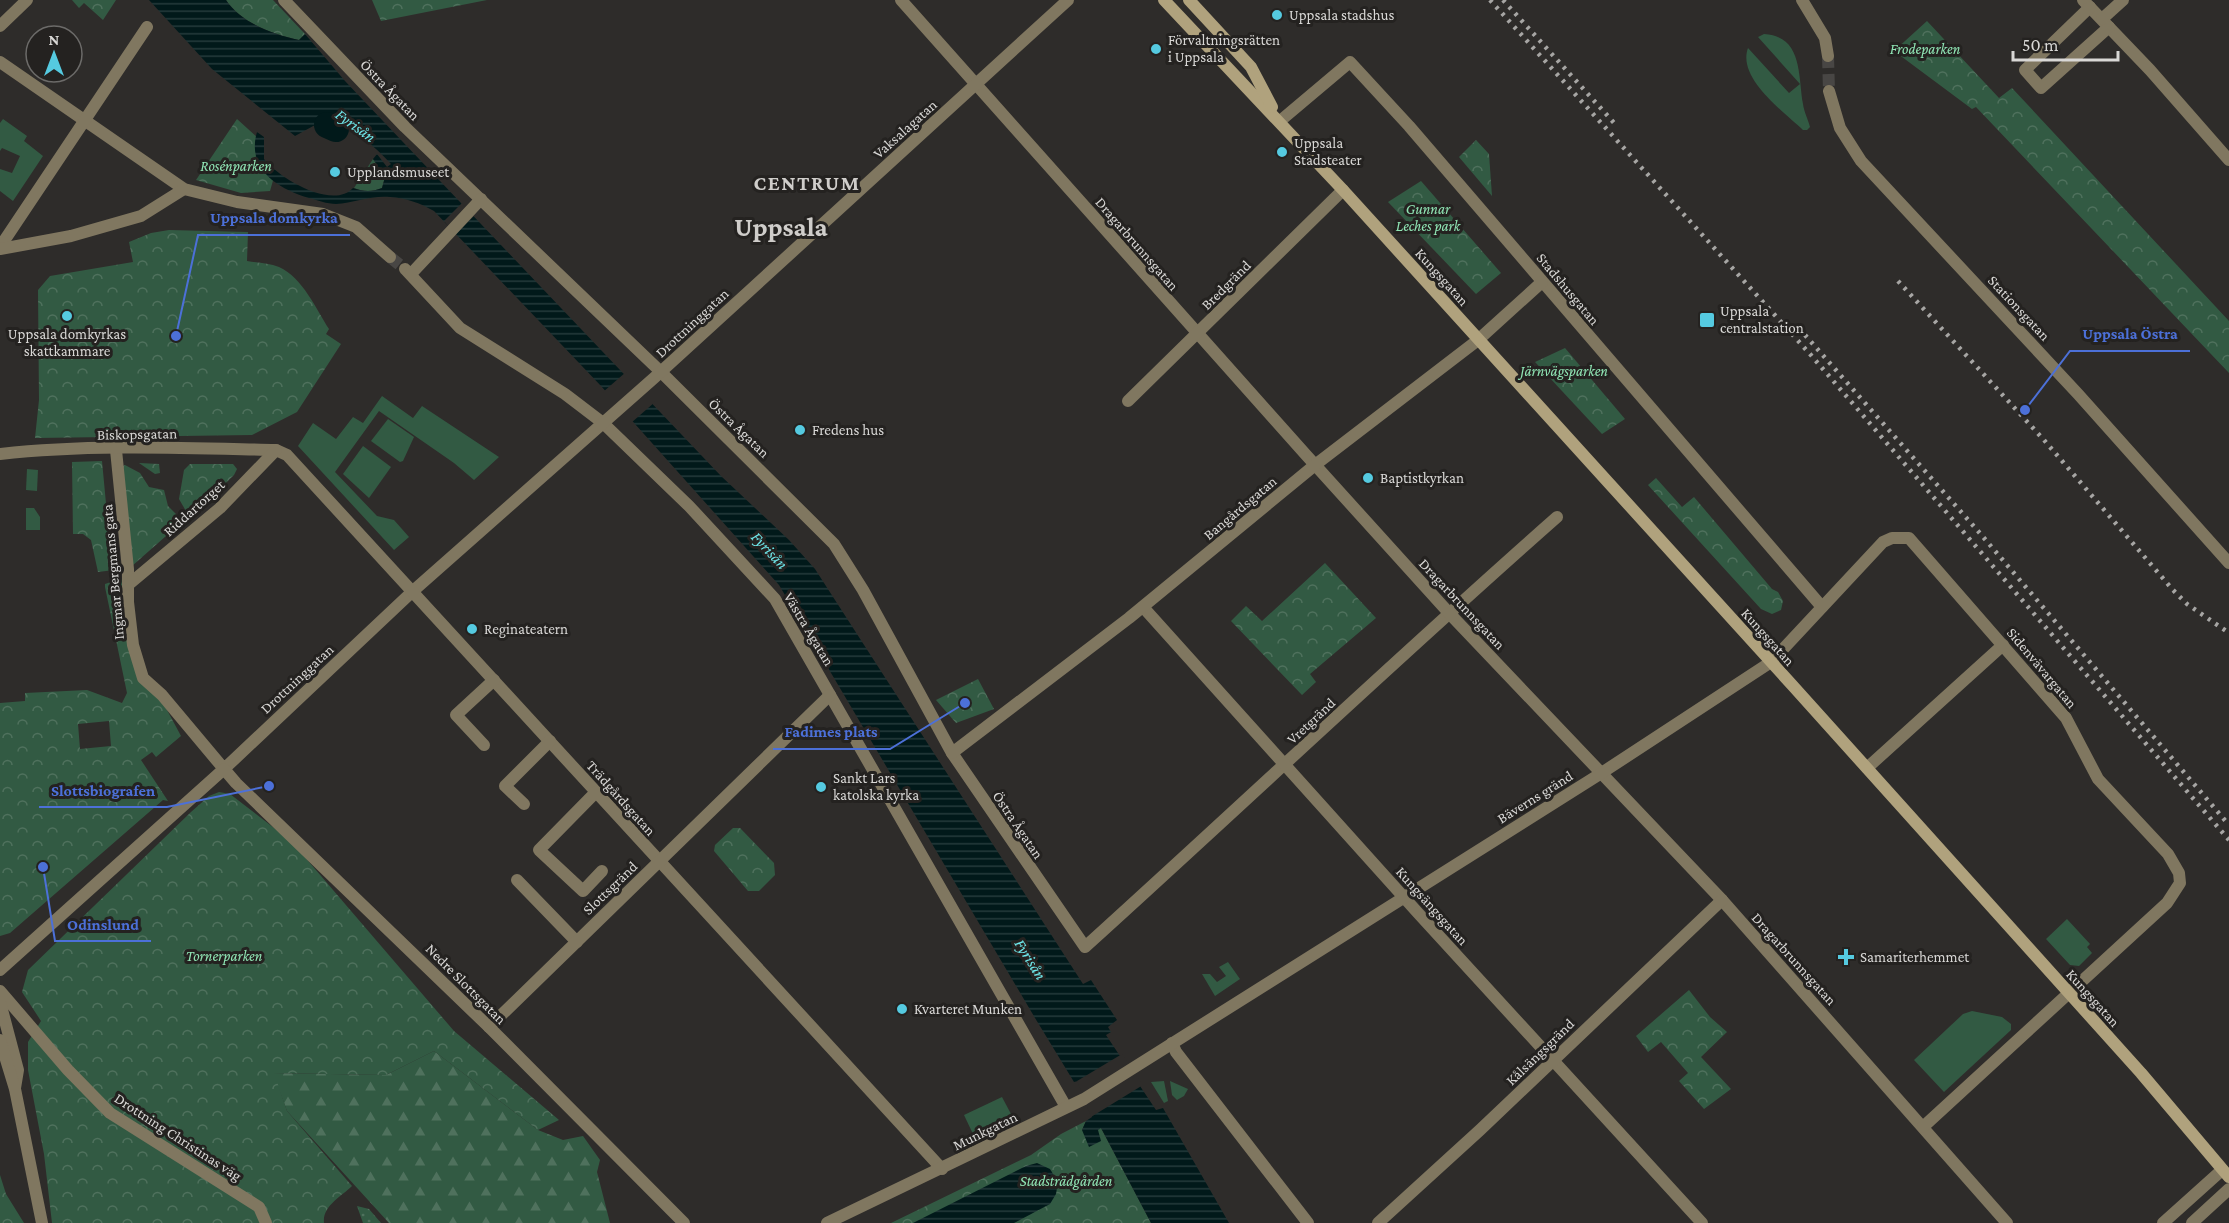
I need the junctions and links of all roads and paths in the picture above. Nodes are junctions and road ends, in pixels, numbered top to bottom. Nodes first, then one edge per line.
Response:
1 (27, 0) edge
2 (284, 0) edge
3 (901, 0) edge
4 (1068, 0) edge
5 (1164, 0) edge
6 (1189, 0) edge
7 (1201, 0) edge
8 (1802, 0) edge
9 (2123, 0) edge
10 (2087, 4) edge
11 (2105, 23) junction
12 (0, 26) edge
13 (147, 27) dead end
14 (1828, 56) tunnel mouth
15 (0, 62) edge
16 (1251, 67) junction
17 (977, 85) junction
18 (1829, 91) tunnel mouth
19 (85, 119) junction
20 (1280, 121) junction
21 (2229, 160) edge
22 (184, 189) junction
23 (1343, 190) junction
24 (477, 203) junction
25 (0, 248) edge
26 (390, 257) tunnel mouth
27 (760, 279) joint
28 (1542, 282) junction
29 (1197, 335) junction
30 (1478, 340) junction
31 (662, 372) junction
32 (1128, 401) dead end
33 (603, 423) junction
34 (116, 450) junction
35 (276, 450) junction
36 (0, 454) edge
37 (1315, 465) junction
38 (1557, 517) dead end
39 (1909, 538) joint
40 (2229, 563) edge
41 (128, 585) junction
42 (413, 591) junction
43 (1143, 607) junction
44 (1822, 607) junction
45 (1449, 613) junction
46 (2003, 645) junction
47 (1771, 662) junction
48 (494, 680) junction
49 (830, 695) junction
50 (550, 741) junction
51 (484, 745) dead end
52 (952, 753) junction
53 (1287, 765) junction
54 (1867, 768) junction
55 (224, 769) junction
56 (1600, 774) junction
57 (596, 792) junction
58 (524, 804) dead end
59 (658, 862) junction
60 (602, 871) dead end
61 (517, 880) dead end
62 (1403, 897) junction
63 (1722, 900) junction
64 (577, 942) junction
65 (1085, 947) joint
66 (0, 970) edge
67 (0, 991) edge
68 (2069, 994) junction
69 (0, 1002) edge
70 (27, 1020) junction
71 (489, 1027) junction
72 (9, 1029) junction
73 (0, 1040) edge
74 (1172, 1043) junction
75 (1151, 1057) joint
76 (1554, 1060) junction
77 (15, 1089) junction
78 (1066, 1107) junction
79 (1923, 1127) junction
80 (942, 1169) junction
81 (2227, 1171) edge
82 (2229, 1189) edge
83 (42, 1223) edge
84 (266, 1223) edge
85 (684, 1223) edge
86 (827, 1223) edge
87 (1308, 1223) edge
88 (1378, 1223) edge
89 (1702, 1223) edge
90 (2007, 1223) edge
91 (2163, 1223) edge
92 (2192, 1223) edge

1 - 12 street
2 - 24 street, Östra Ågatan
3 - 17 street, Dragarbrunnsgatan
4 - 17 street, Vaksalagatan
5 - 20 main road, Kungsgatan
6 - 16 main road, Kungsgatan
7 - 16 main road
8 - 14 street
9 - 11 street
10 - 11 street
10 - 11 street
11 - 21 street
13 - 19 street
15 - 19 street
16 - 20 main road, Kungsgatan
17 - 27 street, Vaksalagatan
17 - 29 street, Dragarbrunnsgatan
18 - 40 street, Stationsgatan
19 - 22 street
19 - 25 street
20 - 23 main road, Kungsgatan
20 - 28 street, Stadshusgatan
22 - 25 street
22 - 26 street
23 - 29 street, Bredgränd
23 - 30 main road, Kungsgatan
24 - 31 street, Östra Ågatan
24 - 33 street, Västra Ågatan
27 - 31 street, Drottninggatan
28 - 30 street, Bangårdsgatan
28 - 44 street, Stadshusgatan
29 - 32 street, Bredgränd
29 - 37 street, Dragarbrunnsgatan
30 - 37 street, Bangårdsgatan
30 - 47 main road, Kungsgatan
31 - 33 street, Drottninggatan
31 - 52 street, Östra Ågatan
33 - 42 street, Drottninggatan
33 - 49 street, Västra Ågatan
34 - 35 street, Biskopsgatan
34 - 36 street, Biskopsgatan
34 - 41 street, Ingmar Bergmans gata
35 - 41 street, Riddartorget
35 - 42 street, Trädgårdsgatan
37 - 43 street, Bangårdsgatan
37 - 45 street, Dragarbrunnsgatan
38 - 45 street, Vretgränd
39 - 44 street, Bäverns gränd
39 - 46 street, Sidenvävargatan
41 - 55 street, Ingmar Bergmans gata
42 - 48 street, Trädgårdsgatan
42 - 55 street, Drottninggatan
43 - 52 street, Bangårdsgatan
43 - 53 street, Kungsängsgatan
44 - 47 street, Bäverns gränd
45 - 53 street, Vretgränd
45 - 56 street, Dragarbrunnsgatan
46 - 54 street
46 - 68 street, Sidenvävargatan
47 - 54 main road, Kungsgatan
47 - 56 street, Bäverns gränd
48 - 50 street, Trädgårdsgatan
48 - 51 street
49 - 59 street, Slottsgränd
49 - 78 street, Västra Ågatan
50 - 57 street, Trädgårdsgatan
50 - 58 street
52 - 65 street, Östra Ågatan
53 - 62 street, Kungsängsgatan
53 - 65 street, Vretgränd
54 - 68 main road, Kungsgatan
55 - 66 street, Drottninggatan
55 - 71 street, Nedre Slottsgatan
56 - 62 street, Bäverns gränd
56 - 63 street, Dragarbrunnsgatan
57 - 59 street, Trädgårdsgatan
57 - 60 street
59 - 64 street, Slottsgränd
59 - 80 street, Trädgårdsgatan
61 - 64 street
62 - 74 street, Bäverns gränd
62 - 76 street, Kungsängsgatan
63 - 76 street, Kålsängsgränd
63 - 79 street, Dragarbrunnsgatan
64 - 71 street, Slottsgränd
67 - 70 street, Drottning Christinas väg
68 - 79 street
68 - 81 main road, Kungsgatan
69 - 72 street
70 - 72 street
70 - 84 street, Drottning Christinas väg
71 - 85 street, Nedre Slottsgatan
72 - 77 street
73 - 77 street
74 - 75 street, Bäverns gränd
74 - 87 street
75 - 78 street, Munkgatan
76 - 88 street, Kålsängsgränd
76 - 89 street, Kungsängsgatan
77 - 83 street
78 - 80 street, Munkgatan
79 - 90 street, Dragarbrunnsgatan
80 - 86 street, Munkgatan
81 - 91 street
82 - 92 street

